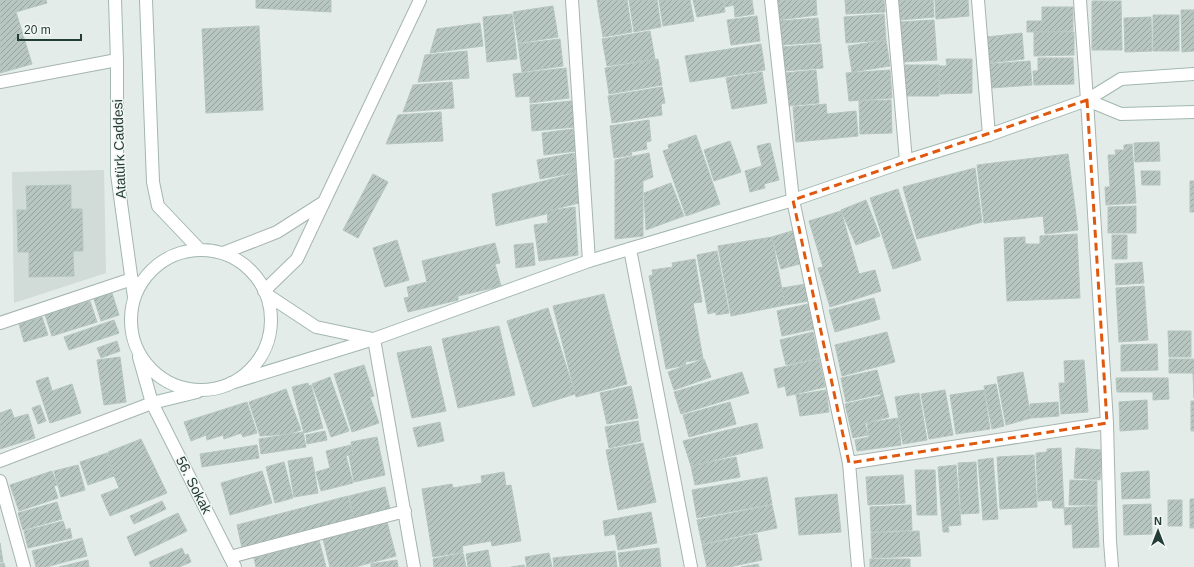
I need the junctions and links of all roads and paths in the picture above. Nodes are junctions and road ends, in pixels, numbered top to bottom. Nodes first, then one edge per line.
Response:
1 (115, 0) edge
2 (146, 0) edge
3 (420, 0) edge
4 (572, 0) edge
5 (771, 0) edge
6 (892, 0) edge
7 (978, 0) edge
8 (1080, 0) edge
9 (117, 60) junction
10 (1194, 74) edge
11 (0, 82) edge
12 (1087, 100) junction
13 (1194, 112) edge
14 (989, 135) junction
15 (906, 161) junction
16 (793, 200) junction
17 (324, 202) junction
18 (630, 249) junction
19 (200, 250) junction
20 (223, 253) junction
21 (589, 261) junction
22 (132, 279) junction
23 (265, 292) junction
24 (134, 297) junction
25 (0, 323) edge
26 (374, 339) junction
27 (136, 347) junction
28 (231, 383) junction
29 (208, 389) junction
30 (152, 403) junction
31 (1107, 423) junction
32 (0, 461) edge
33 (849, 463) junction
34 (0, 481) edge
35 (405, 511) junction
36 (233, 562) edge
37 (24, 567) edge
38 (414, 567) edge
39 (691, 567) edge
40 (858, 567) edge
41 (1112, 567) edge

1 - 9 street, Atatürk Caddesi
2 - 19 street
3 - 17 street
4 - 21 street
5 - 16 street
6 - 15 street
7 - 14 street
8 - 12 street
9 - 11 street
9 - 22 street, Atatürk Caddesi
10 - 12 street
12 - 13 street
12 - 14 street
12 - 31 street
14 - 15 street
15 - 16 street
16 - 18 street
16 - 33 street
17 - 20 street, Atatürk Caddesi
17 - 23 street
18 - 21 street
18 - 39 street
19 - 20 street, Atatürk Caddesi
19 - 24 street, Atatürk Caddesi
20 - 23 street, Atatürk Caddesi
21 - 26 street
22 - 24 street, Atatürk Caddesi
22 - 25 street
23 - 26 street, Atatürk Caddesi
23 - 28 street, Atatürk Caddesi
24 - 27 street, Atatürk Caddesi
26 - 28 street, Atatürk Caddesi
26 - 35 street
27 - 29 street, Atatürk Caddesi
27 - 30 street, Atatürk Caddesi
28 - 29 street, Atatürk Caddesi
29 - 30 street, Atatürk Caddesi
30 - 32 street
30 - 36 street, 56. Sokak
31 - 33 street
31 - 41 street
33 - 40 street
34 - 37 street
35 - 36 street
35 - 38 street

